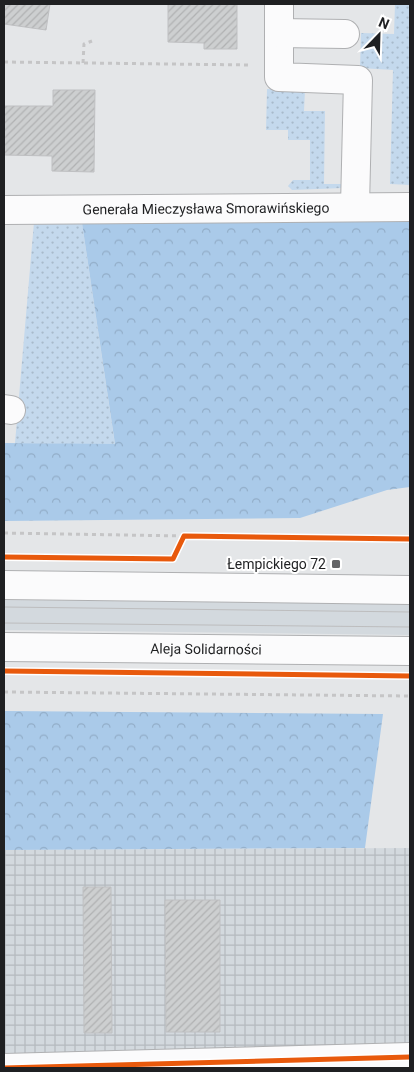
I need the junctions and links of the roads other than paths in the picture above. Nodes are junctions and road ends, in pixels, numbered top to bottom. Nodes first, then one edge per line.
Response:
1 (279, 4) edge
2 (279, 33) junction
3 (345, 34) dead end
4 (355, 206) junction
5 (410, 207) edge
6 (4, 210) edge
7 (4, 585) edge
8 (410, 590) edge
9 (4, 646) edge
10 (410, 651) edge
11 (410, 1057) edge
12 (4, 1068) edge

1 - 2 street
2 - 3 street
2 - 4 street
4 - 5 street, Generała Mieczysława Smorawińskiego
4 - 6 street, Generała Mieczysława Smorawińskiego
7 - 8 street
9 - 10 street, Aleja Solidarności
11 - 12 street

